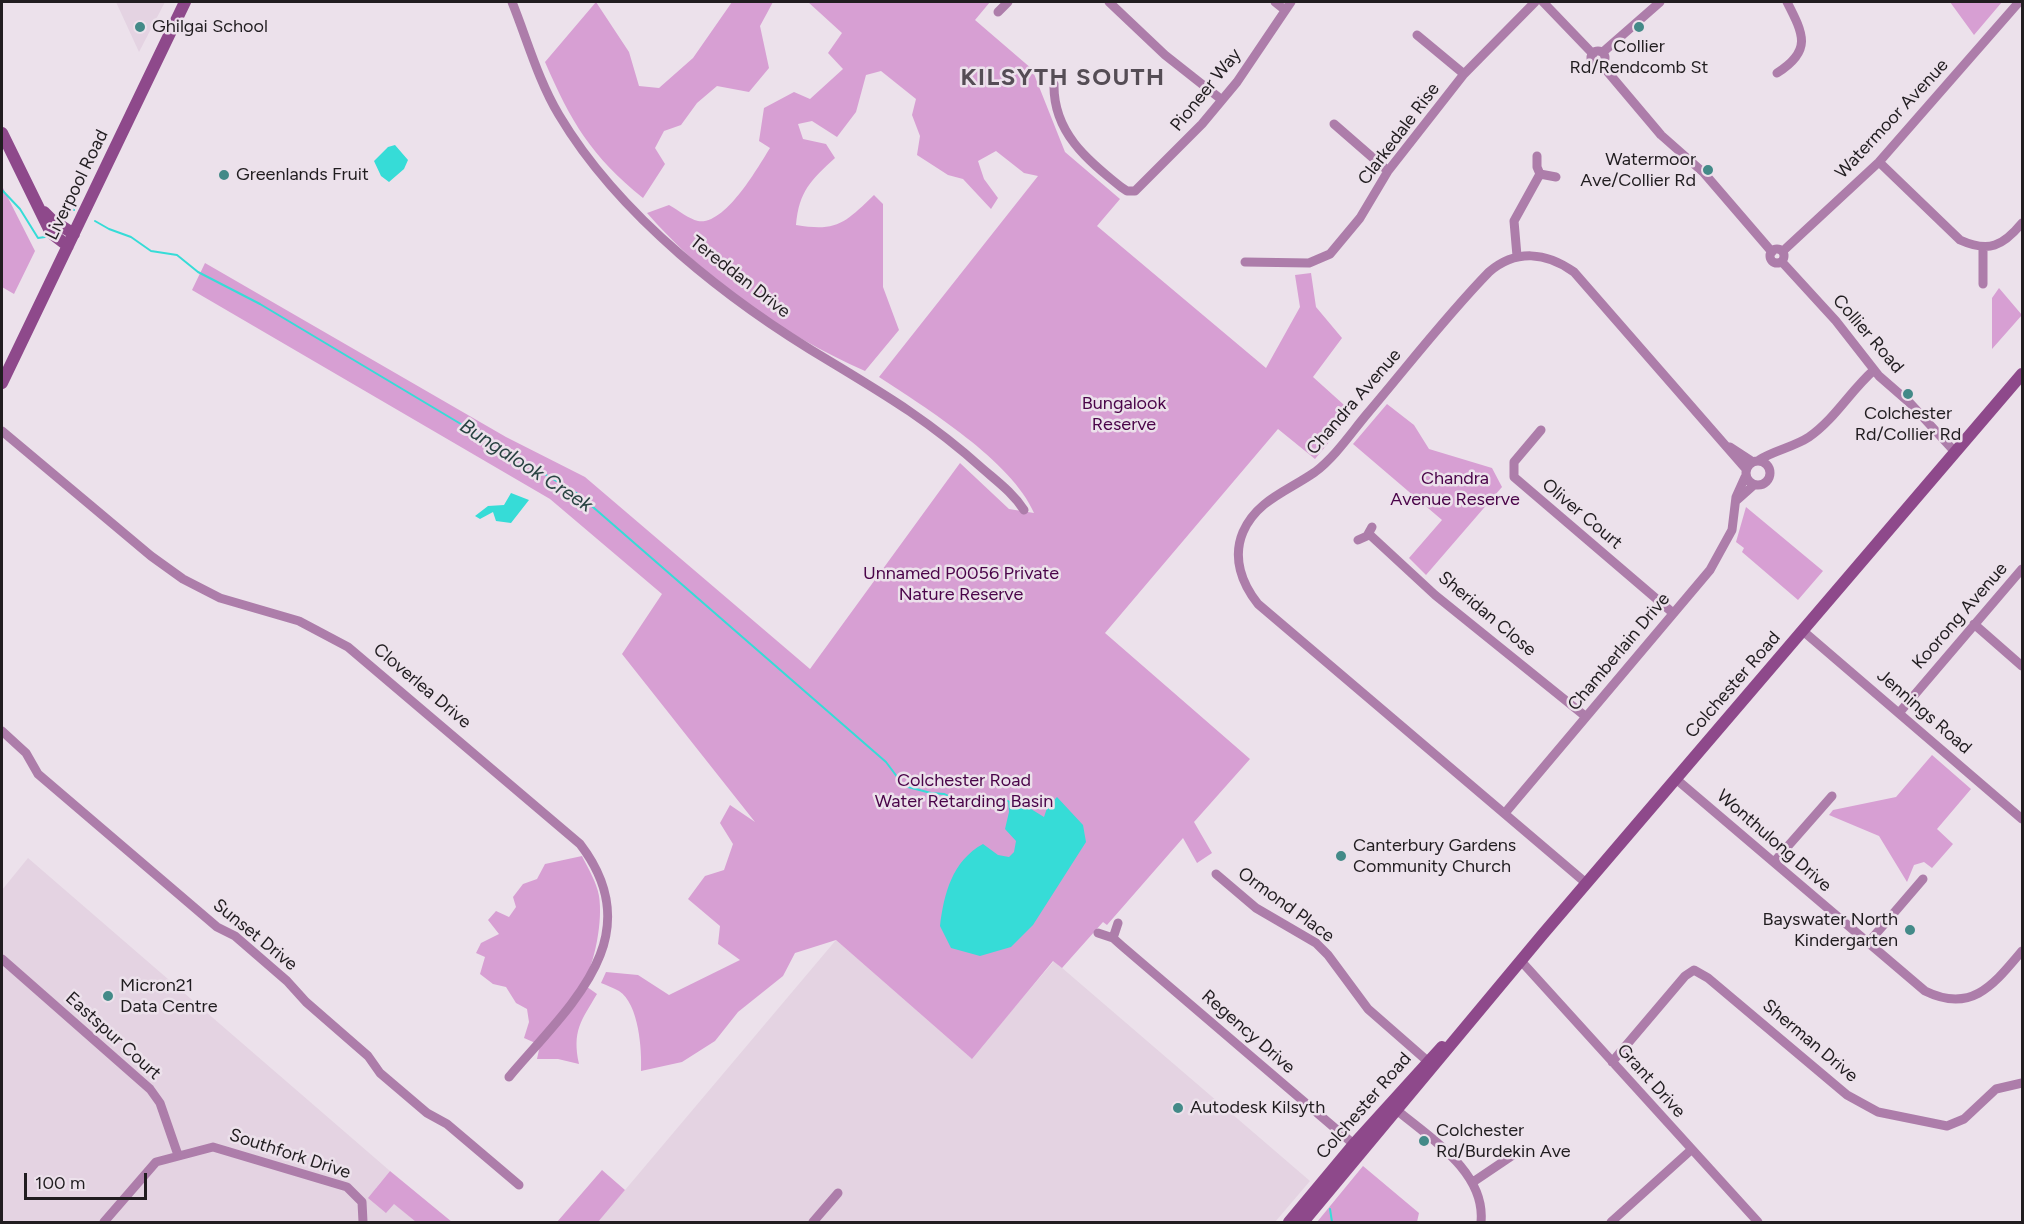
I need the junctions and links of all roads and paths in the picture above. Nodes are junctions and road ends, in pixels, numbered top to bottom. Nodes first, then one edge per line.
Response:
1 (185, 2) edge
2 (513, 2) edge
3 (1008, 2) edge
4 (1109, 2) edge
5 (1275, 2) edge
6 (1291, 2) edge
7 (1535, 2) edge
8 (1543, 2) edge
9 (1660, 2) edge
10 (1800, 2) edge
11 (2019, 2) edge
12 (1789, 4) edge
13 (1285, 10) junction
14 (998, 12) dead end
15 (1417, 35) dead end
16 (1603, 52) junction
17 (1593, 54) junction
18 (1601, 64) junction
19 (1777, 73) dead end
20 (1464, 74) junction
21 (1054, 84) dead end
22 (1222, 100) junction
23 (1334, 124) dead end
24 (2, 133) edge
25 (1537, 156) dead end
26 (1880, 162) junction
27 (1388, 171) junction
28 (1540, 174) junction
29 (1556, 177) dead end
30 (36, 201) junction
31 (2022, 223) edge
32 (74, 234) junction
33 (68, 246) junction
34 (1983, 248) junction
35 (1783, 251) junction
36 (1772, 252) junction
37 (1517, 256) junction
38 (1245, 262) dead end
39 (1782, 262) junction
40 (1983, 284) dead end
41 (1874, 370) junction
42 (2021, 381) edge
43 (2, 383) edge
44 (1541, 430) dead end
45 (2, 431) edge
46 (1790, 447) junction
47 (1955, 452) junction
48 (1751, 467) junction
49 (1770, 471) junction
50 (1754, 485) junction
51 (1736, 501) junction
52 (1024, 510) dead end
53 (1358, 540) dead end
54 (2022, 569) edge
55 (1672, 613) junction
56 (1974, 624) junction
57 (1803, 631) junction
58 (2022, 666) edge
59 (1899, 713) junction
60 (1585, 717) junction
61 (2, 731) edge
62 (1677, 779) junction
63 (1832, 796) dead end
64 (1505, 813) junction
65 (2022, 819) edge
66 (1774, 862) junction
67 (1216, 874) dead end
68 (1923, 879) dead end
69 (1586, 883) junction
70 (1118, 923) dead end
71 (1098, 933) dead end
72 (1113, 938) junction
73 (1868, 943) junction
74 (2022, 951) edge
75 (2, 959) edge
76 (1521, 961) junction
77 (1612, 1062) junction
78 (1431, 1064) junction
79 (509, 1077) dead end
80 (2022, 1083) edge
81 (1394, 1107) junction
82 (1358, 1147) junction
83 (1691, 1150) junction
84 (1528, 1151) dead end
85 (178, 1155) junction
86 (1473, 1182) junction
87 (519, 1185) dead end
88 (838, 1193) dead end
89 (104, 1222) edge
90 (363, 1222) edge
91 (813, 1222) edge
92 (1289, 1222) edge
93 (1303, 1222) edge
94 (1481, 1222) edge
95 (1611, 1222) edge
96 (1758, 1222) edge

1 - 32 main road, Liverpool Road
2 - 52 street, Tereddan Drive
3 - 14 street
4 - 22 street
5 - 13 street
6 - 13 street, Pioneer Way
7 - 20 street, Clarkedale Rise
8 - 17 street
9 - 16 street
10 - 12 street
11 - 26 street, Watermoor Avenue
12 - 19 street
13 - 22 street, Pioneer Way
15 - 20 street
16 - 17 street
16 - 18 street
17 - 18 street
18 - 36 street
20 - 27 street, Clarkedale Rise
21 - 22 street, Pioneer Way
23 - 27 street
24 - 30 main road
25 - 28 street
26 - 34 street
26 - 35 street, Watermoor Avenue
27 - 38 street, Clarkedale Rise
28 - 29 street
28 - 37 street
30 - 32 main road
30 - 33 main road
31 - 34 street
32 - 33 main road, Liverpool Road
33 - 43 main road, Liverpool Road
34 - 40 street
35 - 36 street
35 - 39 street
36 - 39 street
37 - 48 street
37 - 64 street, Chandra Avenue
39 - 41 street, Collier Road
41 - 46 street
41 - 47 street, Collier Road
42 - 47 main road, Colchester Road
44 - 55 street, Oliver Court
45 - 79 street, Cloverlea Drive
46 - 48 street
46 - 49 street
47 - 57 main road, Colchester Road
48 - 49 street
48 - 50 street
48 - 51 street, Chamberlain Drive
49 - 50 street
50 - 51 street
51 - 55 street, Chamberlain Drive
53 - 60 street, Sheridan Close
54 - 56 street, Koorong Avenue
55 - 60 street, Chamberlain Drive
56 - 58 street
56 - 59 street, Koorong Avenue
57 - 59 street, Jennings Road
57 - 62 main road, Colchester Road
59 - 65 street, Jennings Road
60 - 64 street, Chamberlain Drive
61 - 87 street, Sunset Drive
62 - 66 street, Wonthulong Drive
62 - 69 main road, Colchester Road
63 - 66 street
64 - 69 street, Chandra Avenue
66 - 73 street, Wonthulong Drive
67 - 78 street, Ormond Place
68 - 73 street
69 - 76 main road, Colchester Road
70 - 72 street
71 - 72 street, Regency Drive
72 - 82 street, Regency Drive
73 - 74 street, Wonthulong Drive
75 - 85 street, Eastspur Court
76 - 77 street, Grant Drive
76 - 78 main road, Colchester Road
77 - 80 street, Sherman Drive
77 - 83 street, Grant Drive
78 - 81 main road, Colchester Road
81 - 82 main road, Colchester Road
81 - 86 street
82 - 92 main road, Colchester Road
82 - 93 main road, Colchester Road
83 - 95 street
83 - 96 street, Grant Drive
84 - 86 street
85 - 89 street, Southfork Drive
85 - 90 street, Southfork Drive
86 - 94 street
88 - 91 street

